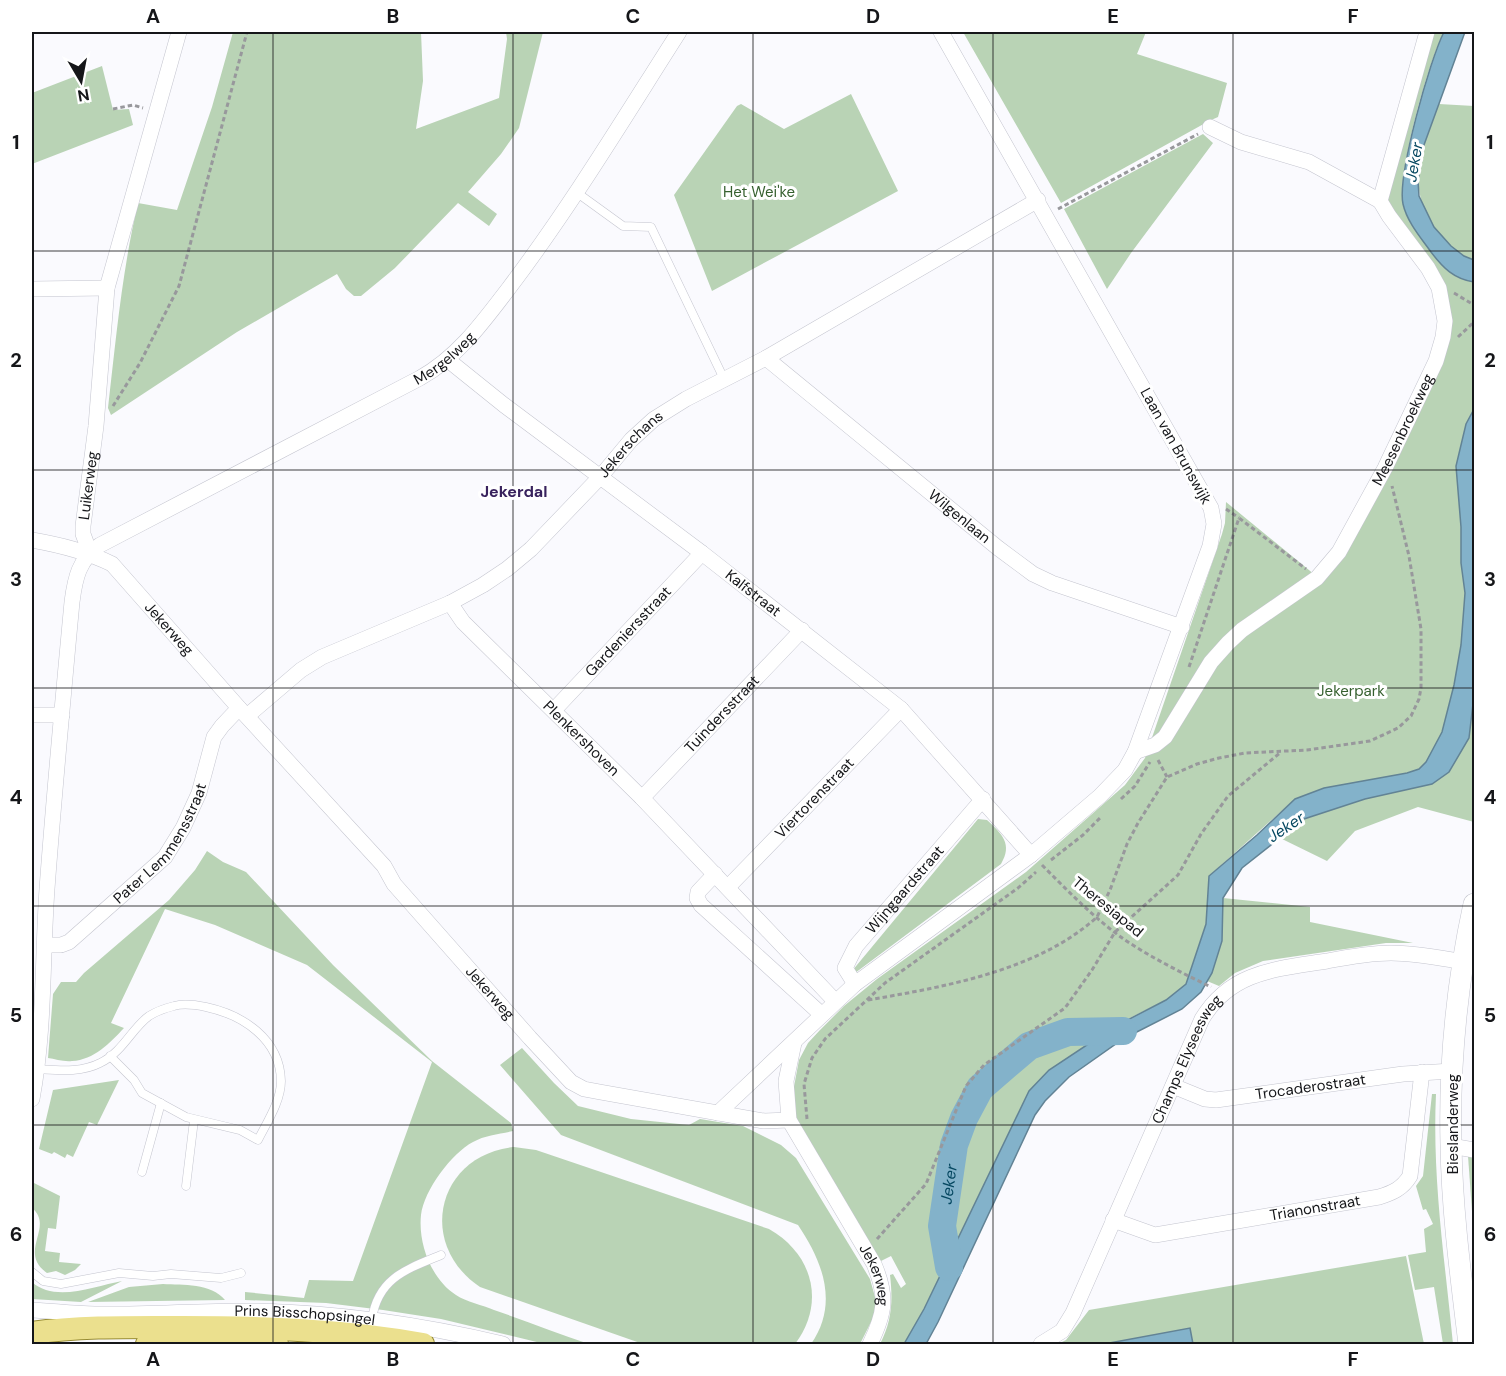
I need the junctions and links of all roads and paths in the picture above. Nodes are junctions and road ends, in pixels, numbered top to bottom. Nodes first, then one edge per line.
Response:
1 (179, 32) edge
2 (247, 32) edge
3 (679, 32) edge
4 (941, 32) edge
5 (1427, 32) edge
6 (113, 109) dead end
7 (156, 111) junction
8 (1210, 127) joint
9 (576, 192) junction
10 (1038, 201) junction
11 (1380, 201) junction
12 (1046, 216) junction
13 (107, 288) junction
14 (32, 289) edge
15 (766, 358) junction
16 (448, 360) junction
17 (724, 379) junction
18 (96, 426) junction
19 (1385, 468) junction
20 (601, 476) junction
21 (32, 540) edge
22 (90, 553) junction
23 (702, 553) junction
24 (1317, 578) junction
25 (450, 603) junction
26 (1182, 627) junction
27 (802, 630) junction
28 (1188, 669) dead end
29 (901, 709) junction
30 (554, 710) junction
31 (243, 712) junction
32 (32, 715) edge
33 (62, 715) junction
34 (1282, 751) junction
35 (1135, 752) junction
36 (1167, 777) junction
37 (642, 798) junction
38 (983, 799) junction
39 (1118, 801) dead end
40 (1103, 815) dead end
41 (1031, 855) junction
42 (1043, 866) junction
43 (715, 874) junction
44 (728, 887) junction
45 (1474, 904) edge
46 (1097, 917) junction
47 (1115, 932) junction
48 (46, 945) junction
49 (1464, 962) junction
50 (855, 984) junction
51 (1213, 988) dead end
52 (866, 1000) junction
53 (835, 1001) junction
54 (821, 1014) junction
55 (37, 1020) edge
56 (794, 1043) junction
57 (110, 1056) junction
58 (37, 1069) junction
59 (1452, 1071) junction
60 (1422, 1072) junction
61 (1173, 1086) junction
62 (32, 1099) edge
63 (161, 1103) junction
64 (718, 1113) junction
65 (806, 1116) dead end
66 (194, 1120) junction
67 (789, 1120) junction
68 (1451, 1146) junction
69 (1474, 1149) edge
70 (142, 1172) dead end
71 (186, 1186) dead end
72 (1113, 1220) junction
73 (876, 1240) dead end
74 (441, 1256) dead end
75 (32, 1272) edge
76 (241, 1273) dead end
77 (32, 1310) edge
78 (105, 1314) junction
79 (372, 1319) junction
80 (124, 1327) junction
81 (32, 1333) edge
82 (147, 1344) edge
83 (277, 1344) edge
84 (423, 1344) edge
85 (503, 1344) edge
86 (870, 1344) edge
87 (1041, 1344) edge
88 (1469, 1344) edge

1 - 7 street, Luikerweg
2 - 18 path
3 - 9 street, Mergelweg
4 - 10 street, Laan van Brunswijk
5 - 11 street
6 - 7 path
7 - 13 street, Luikerweg
8 - 11 street
8 - 12 path
9 - 16 street, Mergelweg
9 - 17 lane
10 - 12 street, Laan van Brunswijk
10 - 15 street, Jekerschans
11 - 19 street, Meesenbroekweg
12 - 26 street, Laan van Brunswijk
13 - 14 street
13 - 18 street, Luikerweg
15 - 17 street, Jekerschans
15 - 26 street, Wilgenlaan
16 - 20 street, Kalfstraat
16 - 22 street, Mergelweg
17 - 20 street, Jekerschans
18 - 22 street, Luikerweg
19 - 24 street, Meesenbroekweg
19 - 34 path
20 - 23 street, Kalfstraat
20 - 25 street, Jekerschans
21 - 22 street, Jekerweg
22 - 31 street, Jekerweg
22 - 33 street
23 - 27 street, Kalfstraat
23 - 30 street, Gardeniersstraat
24 - 28 path
24 - 35 street, Meesenbroekweg
25 - 30 street, Plenkershoven
25 - 31 street, Jekerschans
26 - 35 street, Laan van Brunswijk
27 - 29 street, Kalfstraat
27 - 37 street, Tuindersstraat
29 - 38 street, Kalfstraat
29 - 44 street, Viertorenstraat
30 - 37 street, Plenkershoven
31 - 48 street, Pater Lemmensstraat
31 - 64 street, Jekerweg
32 - 33 street
33 - 48 street
34 - 36 path
34 - 47 path
35 - 41 street, Laan van Brunswijk
36 - 39 path
36 - 46 path
37 - 43 street, Plenkershoven
38 - 41 street, Kalfstraat
38 - 50 street, Wijngaardstraat
40 - 42 path
41 - 42 path, Theresiapad
41 - 50 street
42 - 46 path, Theresiapad
42 - 52 path
43 - 44 street, Plenkershoven
43 - 54 street
44 - 53 street, Plenkershoven
45 - 49 main road, Bieslanderweg
46 - 47 path, Theresiapad
46 - 52 path
47 - 51 path, Theresiapad
47 - 73 path
48 - 55 street
49 - 59 main road, Bieslanderweg
49 - 61 street, Champs Elyseesweg
50 - 53 street
52 - 65 path
53 - 54 street
54 - 56 street
55 - 58 street
56 - 64 street
56 - 67 street
57 - 58 lane
57 - 63 lane
57 - 66 lane
58 - 62 street
59 - 60 street, Trocaderostraat
59 - 68 main road, Bieslanderweg
60 - 61 street, Trocaderostraat
60 - 72 street, Trianonstraat
61 - 72 street, Champs Elyseesweg
63 - 66 lane
63 - 70 lane
64 - 67 street, Jekerweg
66 - 71 lane
67 - 86 street, Jekerweg
68 - 69 street
68 - 88 main road, Bieslanderweg
72 - 87 street, Champs Elyseesweg
74 - 79 lane
75 - 76 lane
77 - 78 street, Prins Bisschopsingel
78 - 79 street, Prins Bisschopsingel
78 - 80 street
79 - 85 street, Prins Bisschopsingel
80 - 81 main road, Prins Bisschopsingel
80 - 84 main road, Prins Bisschopsingel
82 - 83 main road, Prins Bisschopsingel

